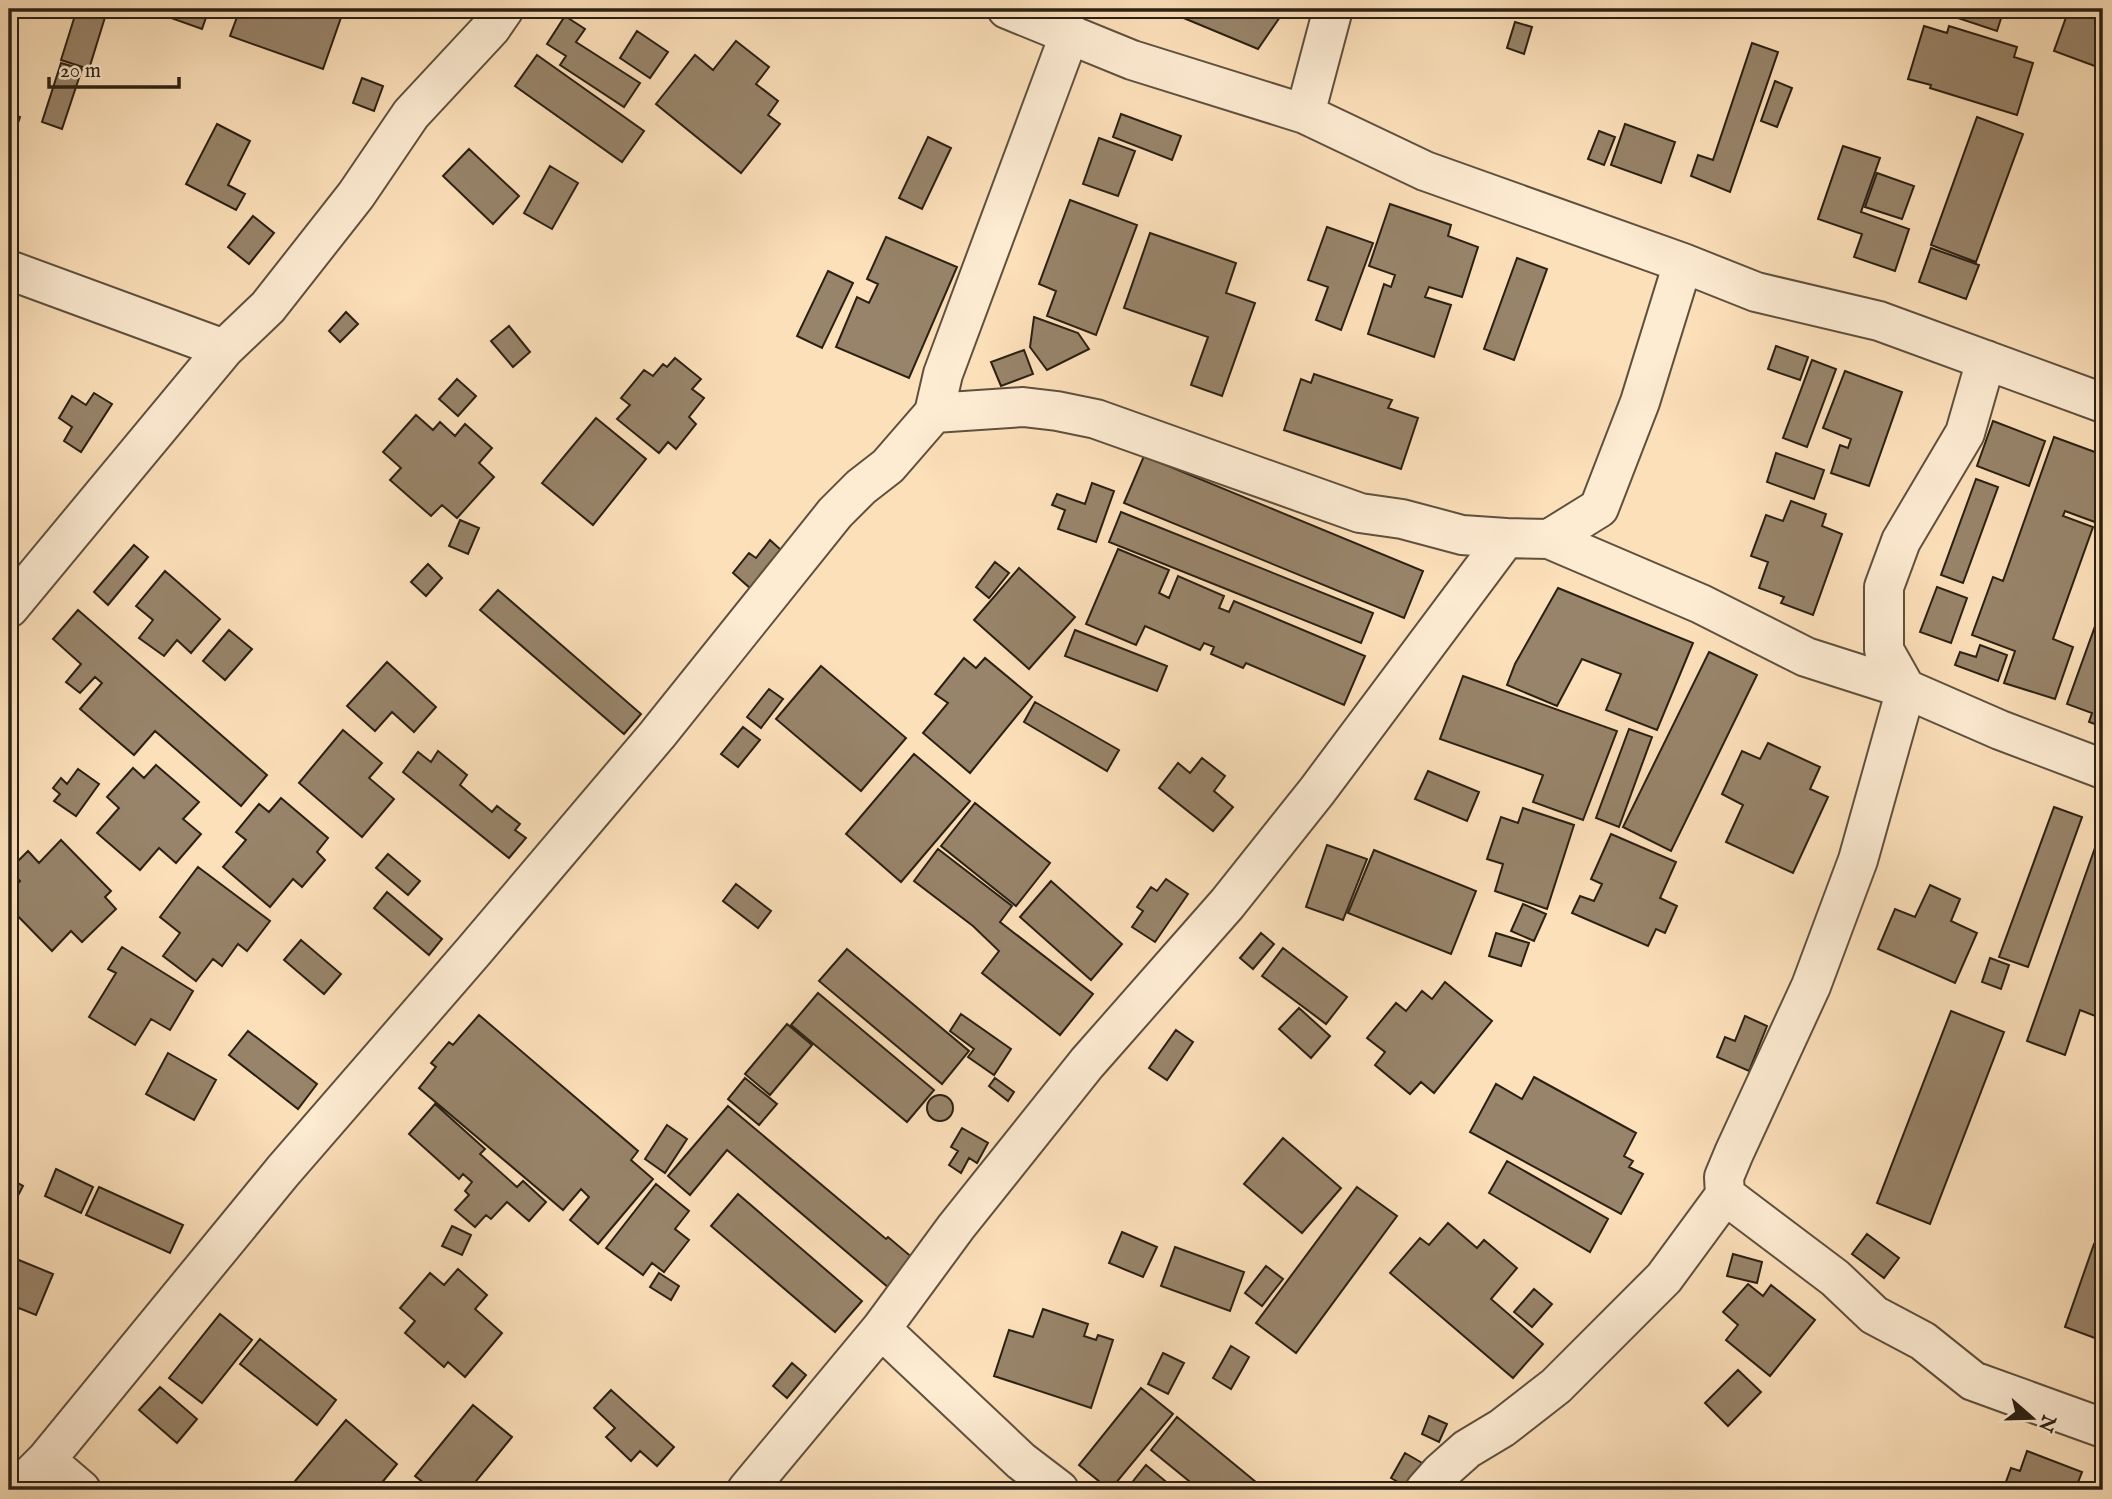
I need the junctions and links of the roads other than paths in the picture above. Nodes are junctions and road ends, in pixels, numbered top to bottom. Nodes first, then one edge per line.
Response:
1 (504, 9) edge
2 (1007, 9) edge
3 (1333, 9) edge
4 (1070, 33) junction
5 (1305, 114) junction
6 (1683, 263) junction
7 (9, 270) edge
8 (224, 349) junction
9 (1986, 360) junction
10 (2103, 403) edge
11 (934, 413) junction
12 (1506, 538) junction
13 (1549, 539) junction
14 (9, 608) edge
15 (1906, 689) junction
16 (2103, 769) edge
17 (1725, 1195) junction
18 (881, 1329) junction
19 (2103, 1428) edge
20 (46, 1460) junction
21 (16, 1490) edge
22 (81, 1490) edge
23 (747, 1490) edge
24 (1059, 1490) edge
25 (1425, 1490) edge

1 - 8 street
2 - 4 street
3 - 5 street
4 - 5 street
4 - 11 street
5 - 6 street
6 - 9 street
6 - 13 street
7 - 8 street
8 - 14 street
9 - 10 street
9 - 15 street
11 - 12 street
11 - 20 street
12 - 13 street
12 - 18 street
13 - 15 street
15 - 16 street
15 - 17 street
17 - 19 street
17 - 25 street
18 - 23 street
18 - 24 street
20 - 21 street
20 - 22 street

